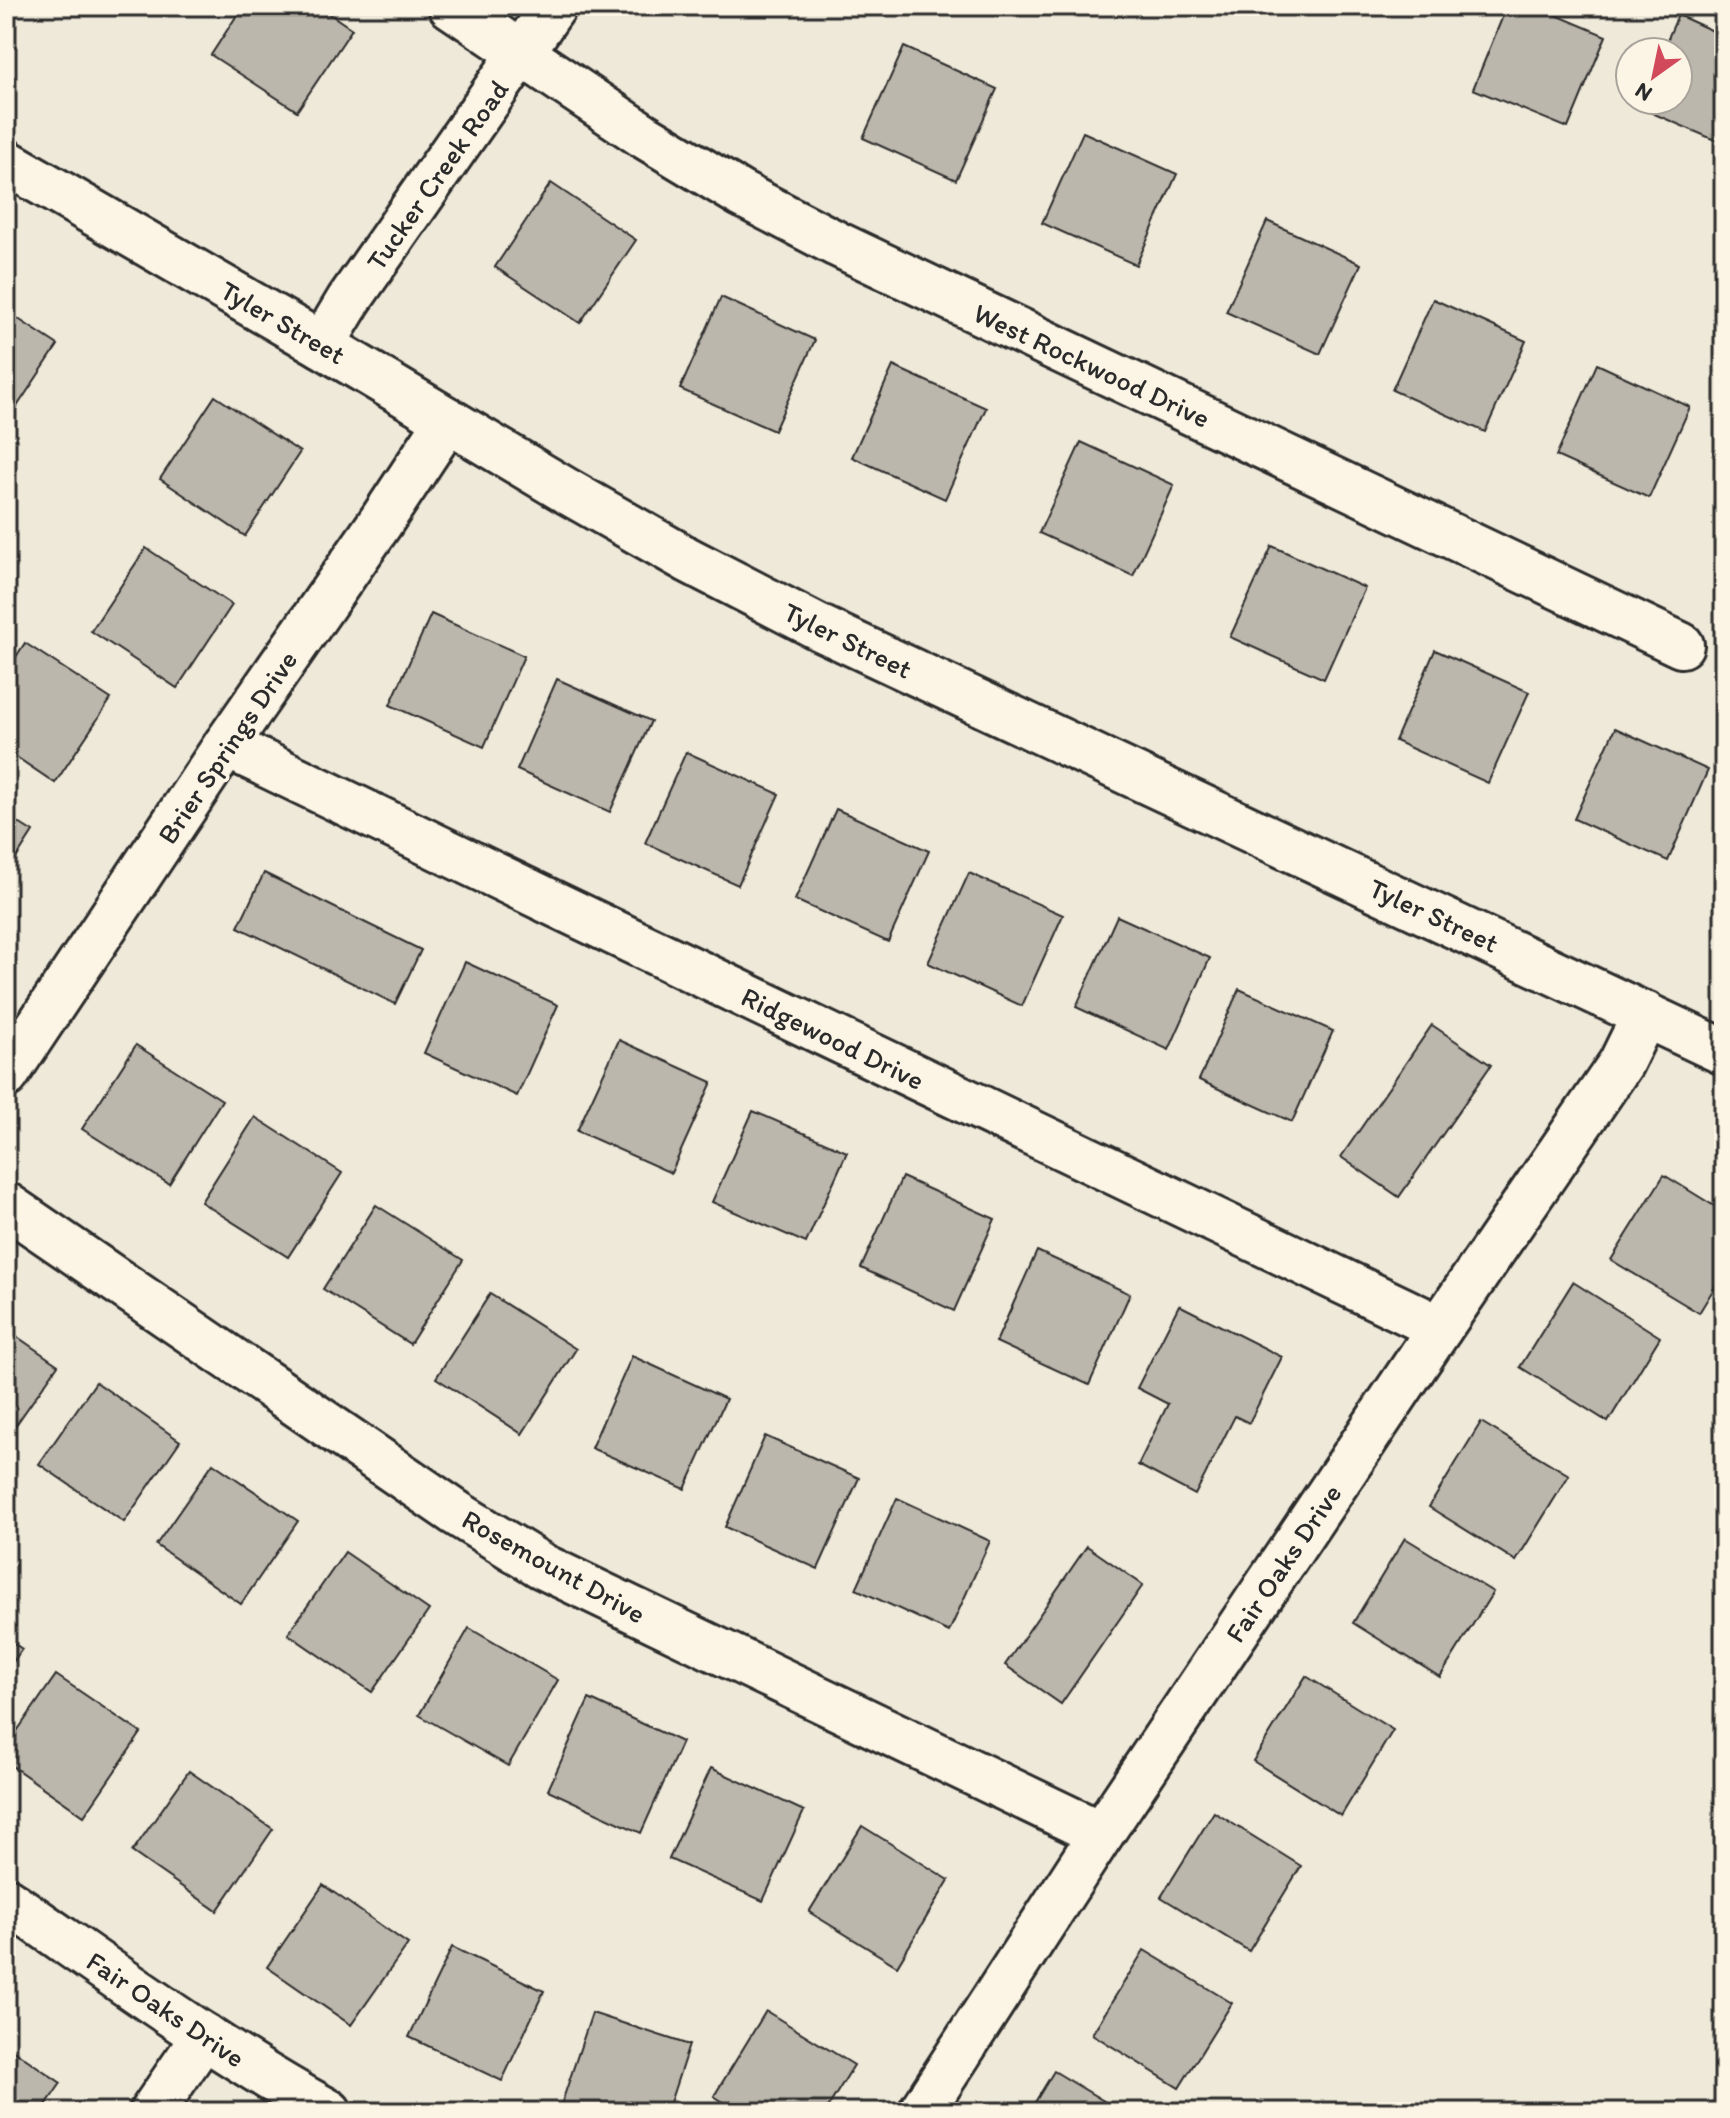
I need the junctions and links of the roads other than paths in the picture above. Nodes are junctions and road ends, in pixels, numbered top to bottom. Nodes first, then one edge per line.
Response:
1 (451, 6) edge
2 (554, 6) edge
3 (521, 54) junction
4 (6, 162) edge
5 (322, 345) junction
6 (448, 420) junction
7 (1681, 645) dead end
8 (226, 745) junction
9 (1645, 1014) junction
10 (1724, 1052) edge
11 (6, 1075) edge
12 (6, 1205) edge
13 (1440, 1328) junction
14 (1101, 1834) junction
15 (6, 1900) edge
16 (204, 2036) junction
17 (152, 2112) edge
18 (329, 2112) edge
19 (921, 2112) edge

1 - 3 street, West Rockwood Drive
2 - 3 street, Tucker Creek Road
3 - 5 street, Tucker Creek Road
3 - 7 street, West Rockwood Drive
4 - 5 street, Tyler Street
5 - 6 street, Tyler Street
6 - 8 street, Brier Springs Drive
6 - 9 street, Tyler Street
8 - 11 street, Brier Springs Drive
8 - 13 street, Ridgewood Drive
9 - 10 street, Tyler Street
9 - 13 street, Fair Oaks Drive
12 - 14 street, Rosemount Drive
13 - 14 street, Fair Oaks Drive
14 - 19 street, Fair Oaks Drive
15 - 16 street, Fair Oaks Drive
16 - 17 street
16 - 18 street, Fair Oaks Drive

